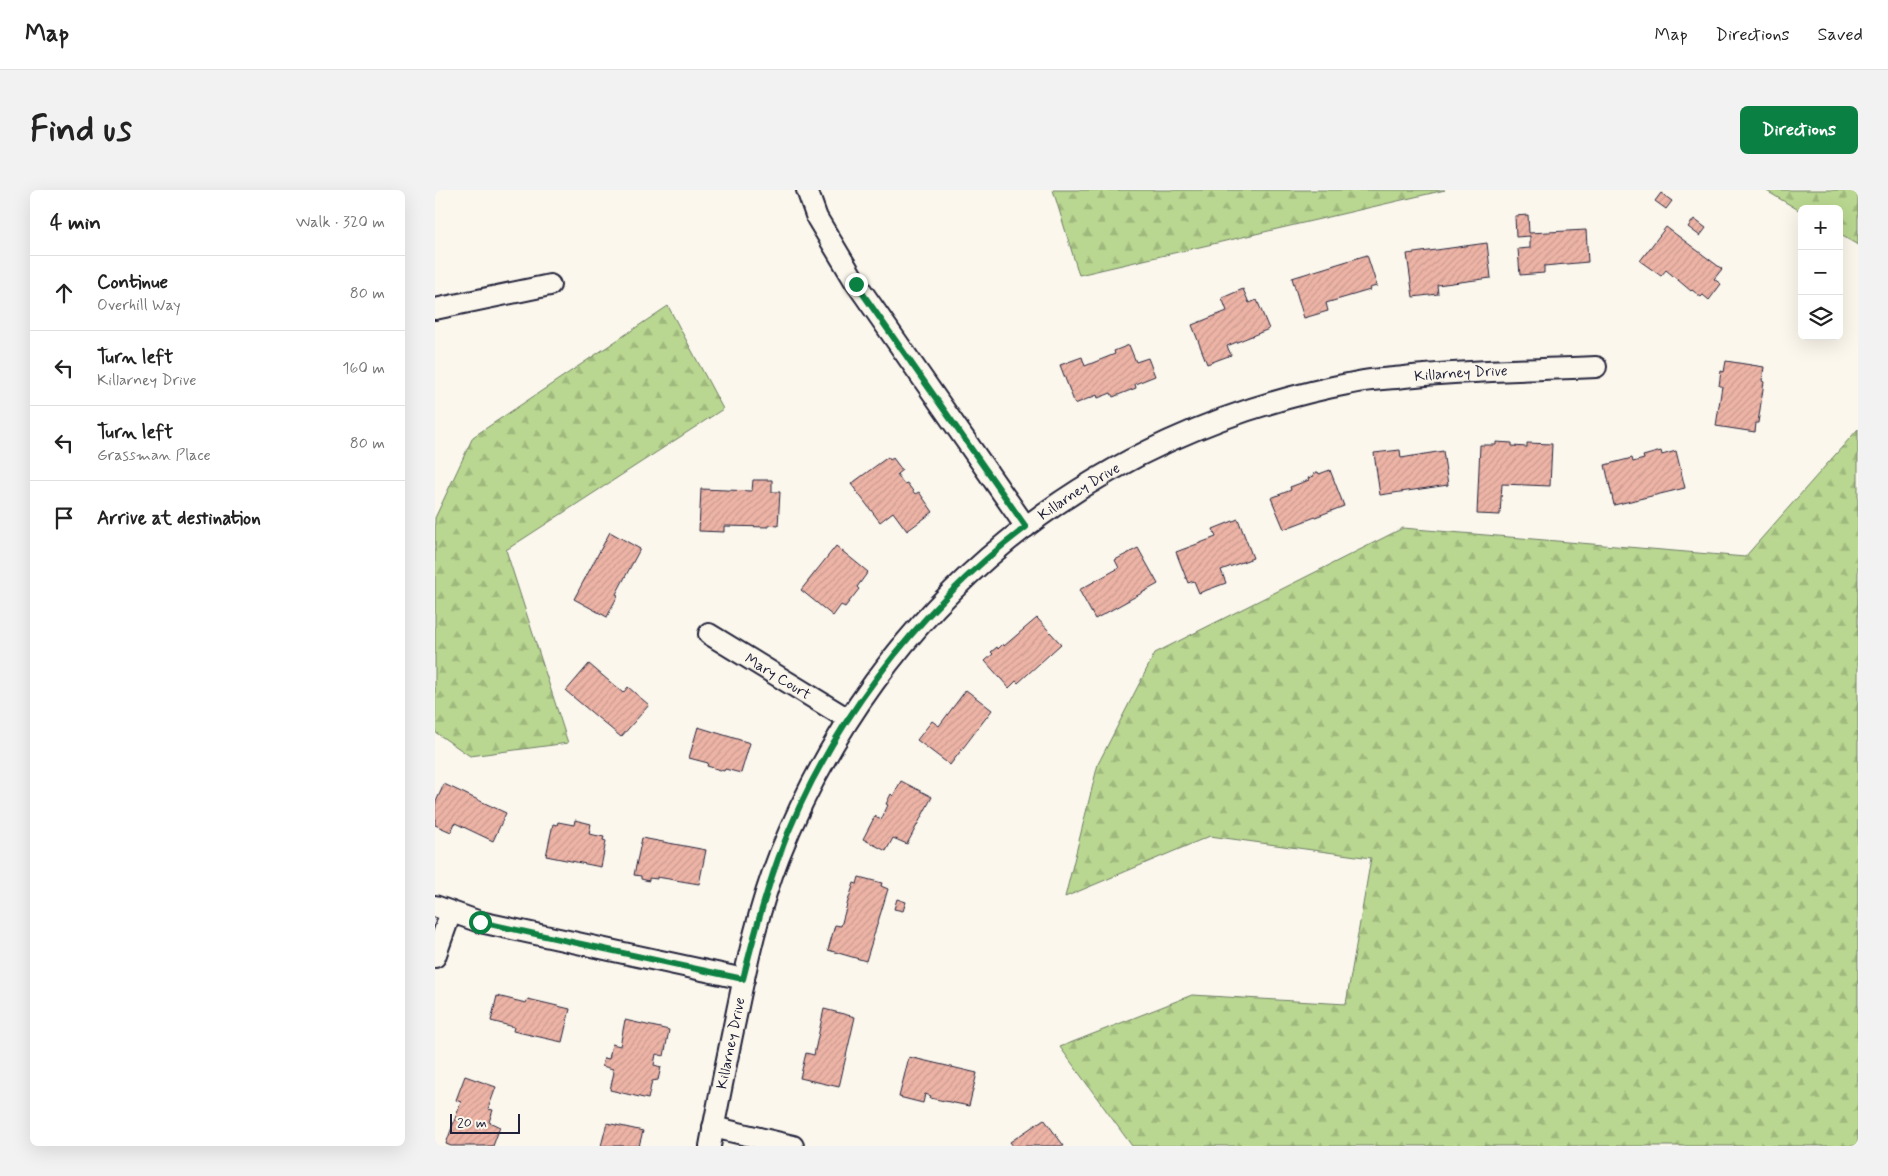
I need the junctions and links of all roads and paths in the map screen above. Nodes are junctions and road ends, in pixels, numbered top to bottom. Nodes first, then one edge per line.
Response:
1 (807, 190) edge
2 (550, 285) dead end
3 (435, 308) edge
4 (1596, 367) dead end
5 (1026, 527) junction
6 (709, 634) dead end
7 (848, 719) junction
8 (443, 909) edge
9 (435, 957) edge
10 (743, 979) junction
11 (711, 1137) edge
12 (793, 1146) edge

1 - 5 street
2 - 3 street
4 - 5 street, Killarney Drive
5 - 7 street, Killarney Drive
6 - 7 street, Mary Court
7 - 10 street, Killarney Drive
8 - 9 street
8 - 10 street
10 - 11 street, Killarney Drive
11 - 12 street

